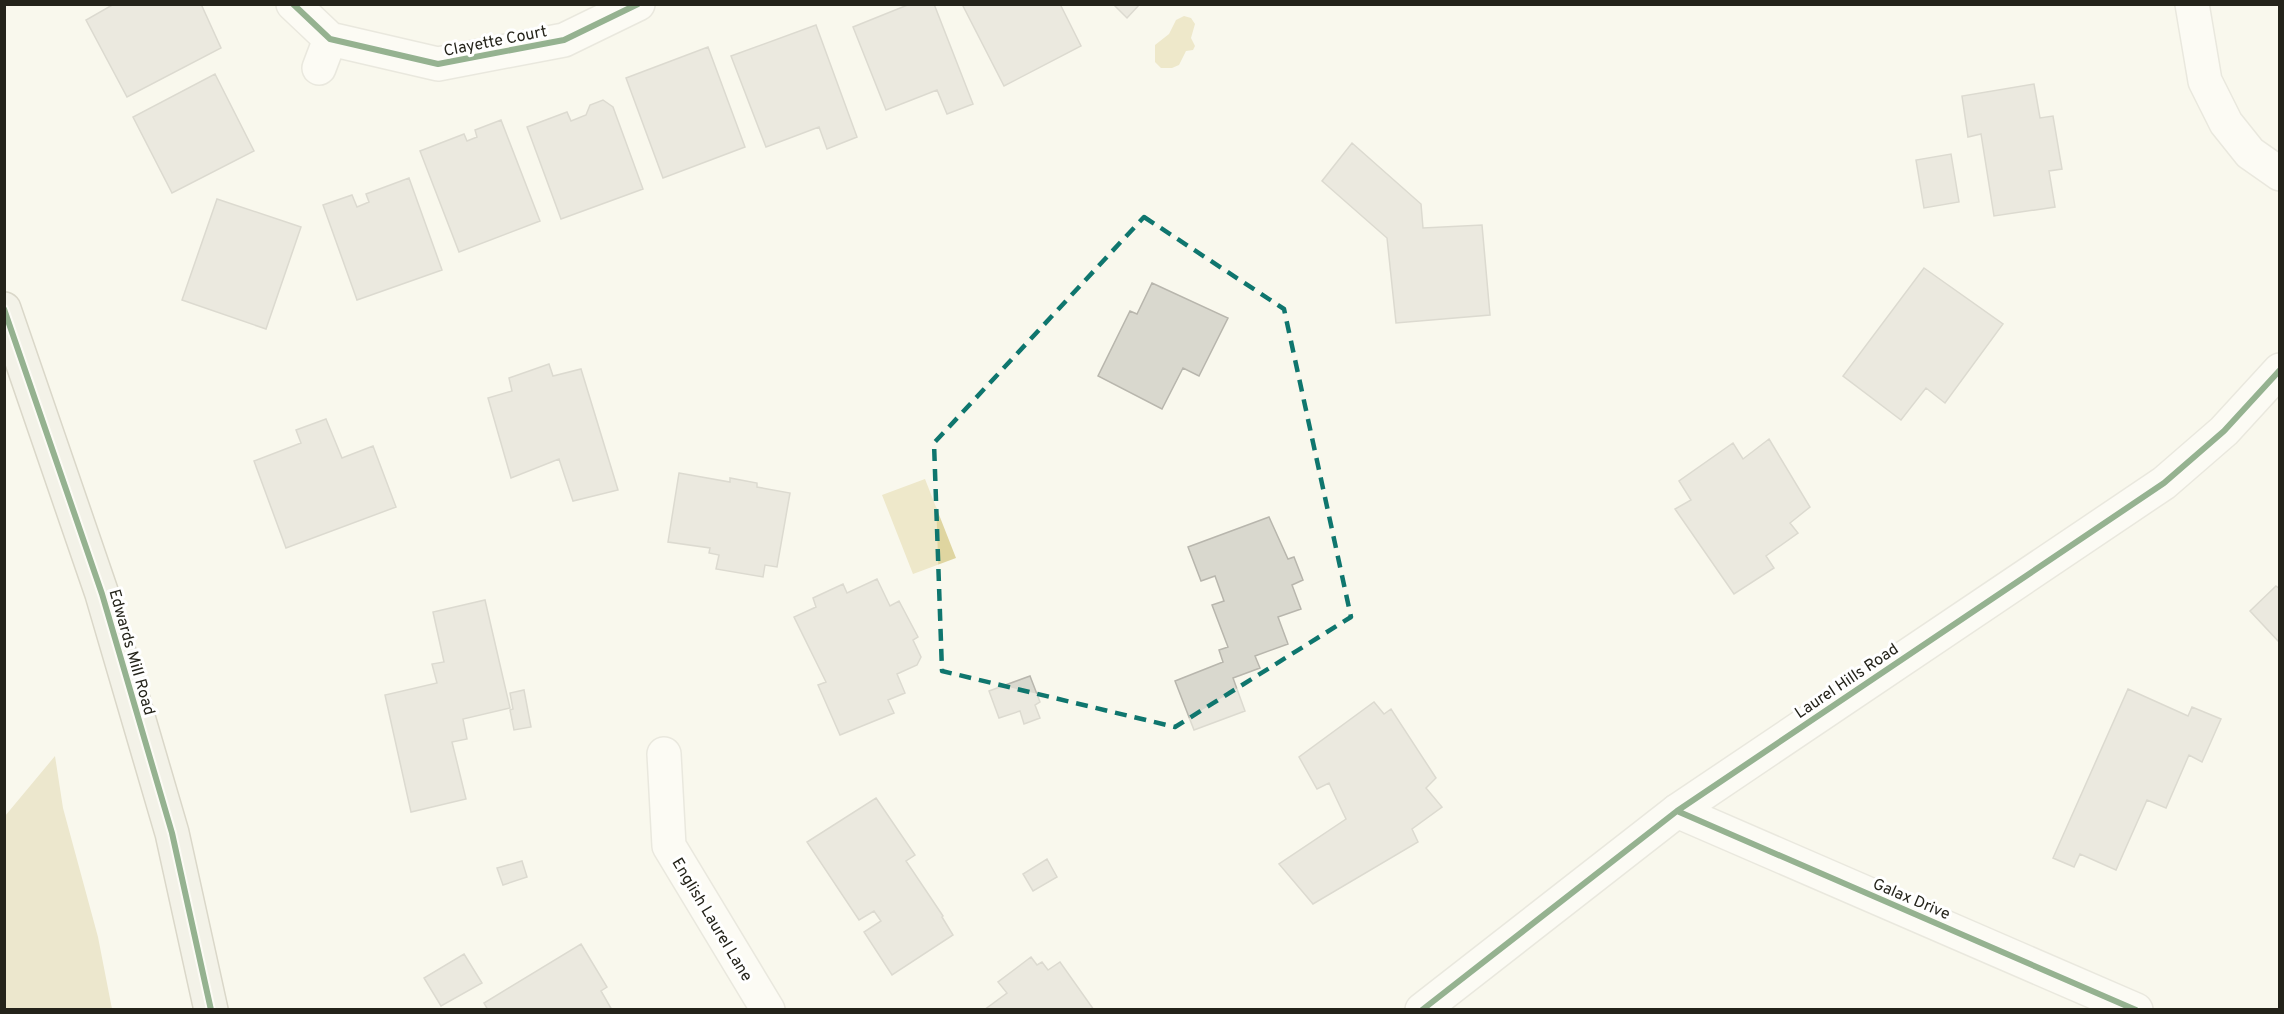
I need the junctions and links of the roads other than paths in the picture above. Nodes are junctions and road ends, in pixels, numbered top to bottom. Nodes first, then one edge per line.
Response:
1 (293, 4) edge
2 (638, 4) edge
3 (2192, 4) edge
4 (2280, 174) edge
5 (4, 309) edge
6 (2280, 370) edge
7 (664, 754) dead end
8 (1677, 811) junction
9 (211, 1010) edge
10 (768, 1010) edge
11 (1422, 1010) edge
12 (2136, 1010) edge

1 - 2 street, Clayette Court
3 - 4 street
5 - 9 main road, Edwards Mill Road
6 - 8 street, Laurel Hills Road
7 - 10 street, English Laurel Lane
8 - 11 street, Laurel Hills Road
8 - 12 street, Galax Drive

